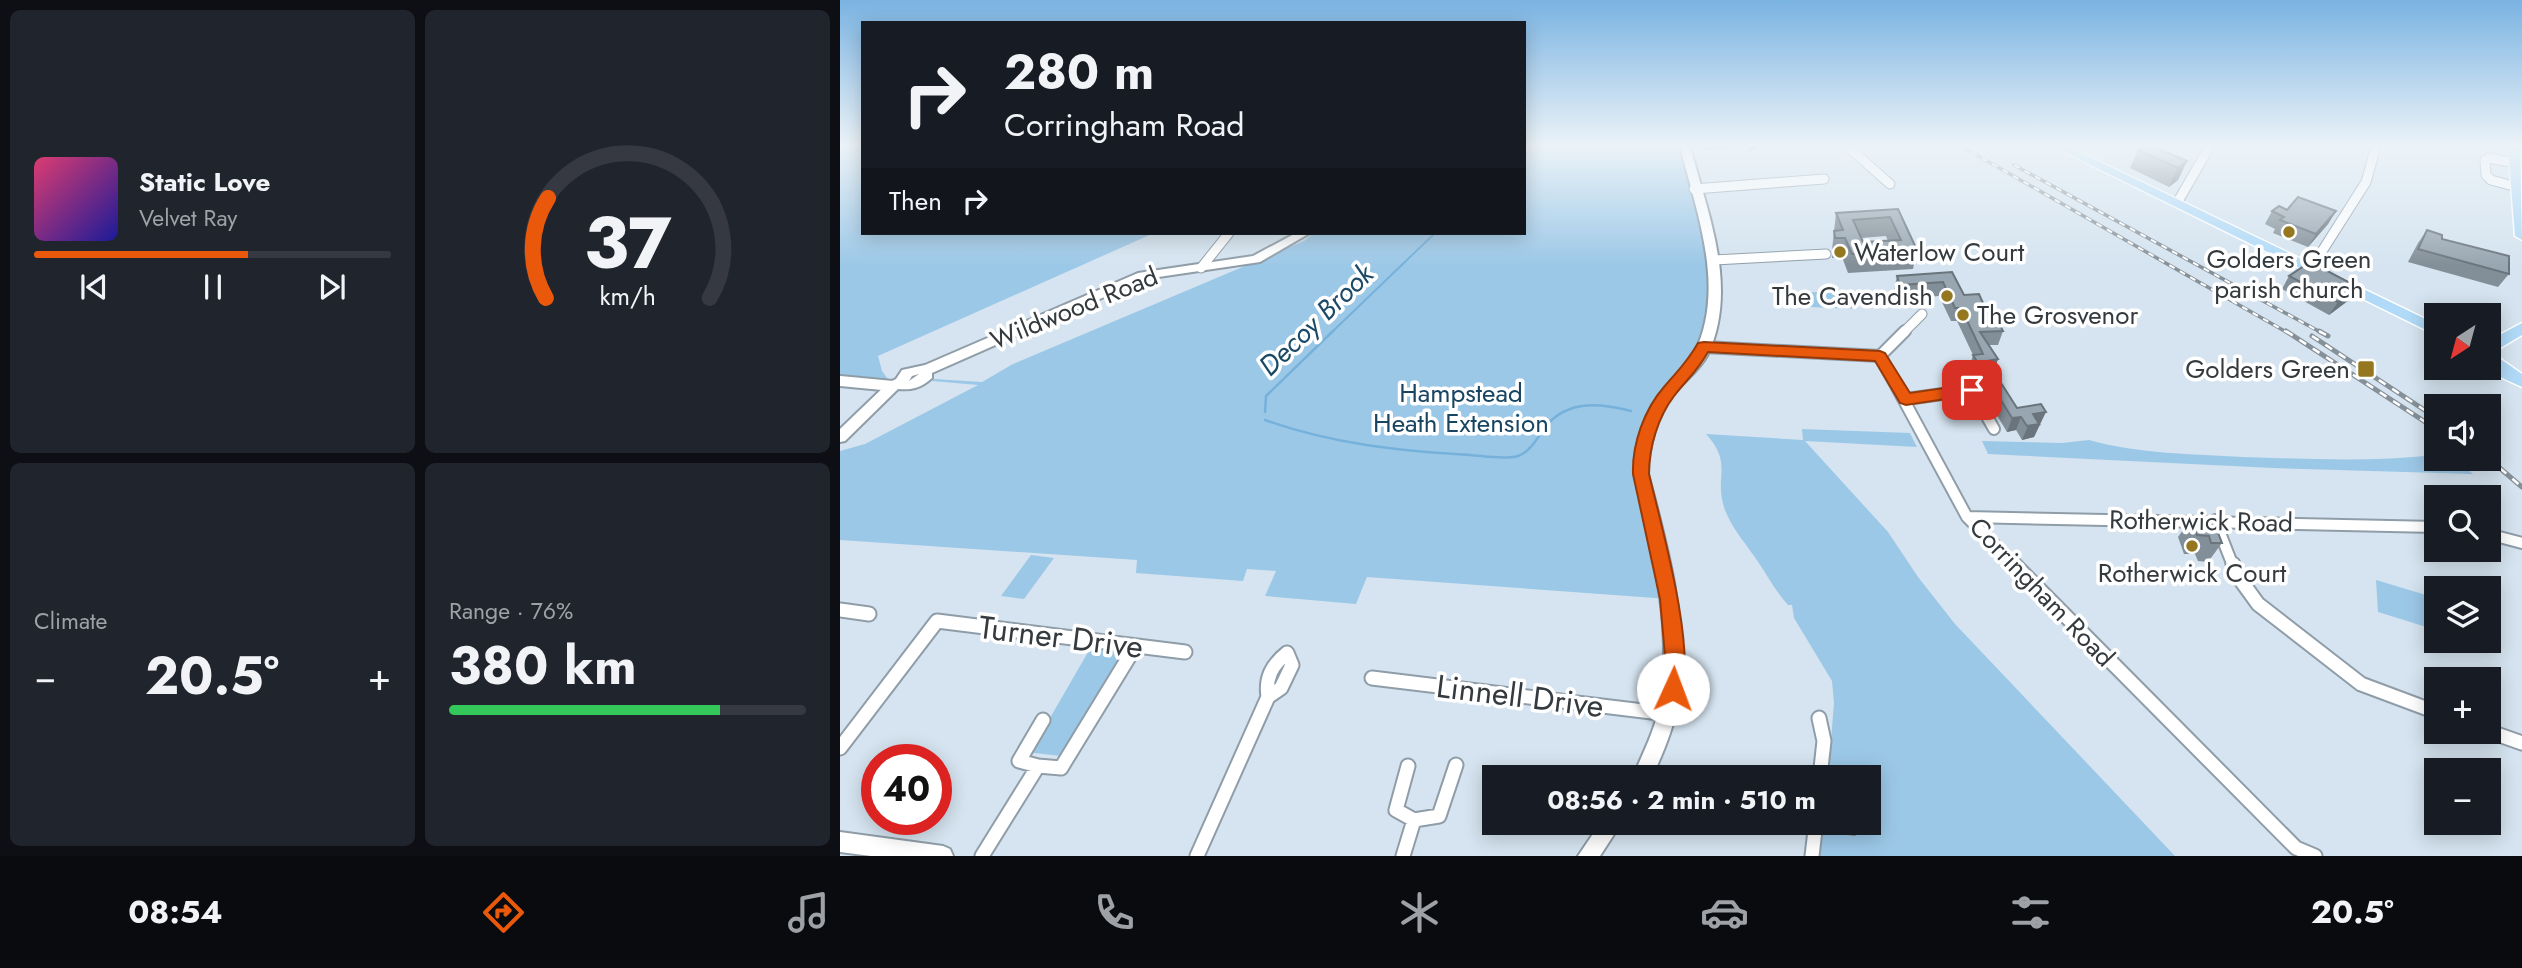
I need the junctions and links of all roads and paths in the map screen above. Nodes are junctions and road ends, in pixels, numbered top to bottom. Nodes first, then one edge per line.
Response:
1 (1693, 186) edge
2 (1734, 186) edge
3 (2141, 186) edge
4 (2187, 186) edge
5 (2364, 186) edge
6 (2502, 186) edge
7 (1694, 189) junction
8 (2519, 195) edge
9 (2177, 203) junction
10 (1227, 235) edge
11 (1300, 235) edge
12 (2522, 236) edge
13 (1826, 254) dead end
14 (1714, 260) junction
15 (2312, 267) junction
16 (1202, 268) junction
17 (1922, 314) dead end
18 (2424, 325) edge
19 (2522, 328) edge
20 (2501, 344) edge
21 (2522, 346) edge
22 (1704, 347) junction
23 (2501, 349) edge
24 (1880, 356) junction
25 (2501, 361) edge
26 (1962, 373) dead end
27 (2514, 373) edge
28 (840, 381) edge
29 (2522, 381) edge
30 (897, 384) junction
31 (1972, 390) junction
32 (1906, 400) junction
33 (1994, 429) dead end
34 (840, 437) edge
35 (1967, 517) junction
36 (2215, 520) junction
37 (2424, 527) edge
38 (2501, 537) edge
39 (2522, 543) edge
40 (840, 610) edge
41 (869, 614) dead end
42 (1135, 647) junction
43 (1185, 652) dead end
44 (1372, 678) dead end
45 (1268, 697) dead end
46 (2424, 708) edge
47 (1668, 714) junction
48 (1819, 718) dead end
49 (1043, 720) dead end
50 (2501, 736) edge
51 (2522, 743) edge
52 (840, 748) edge
53 (1456, 765) dead end
54 (1649, 765) edge
55 (1821, 765) edge
56 (1038, 766) junction
57 (1408, 766) dead end
58 (1414, 820) junction
59 (1603, 835) edge
60 (1814, 835) edge
61 (840, 842) edge
62 (943, 856) edge
63 (982, 856) edge
64 (1197, 856) edge
65 (1403, 856) edge
66 (1588, 856) edge
67 (1812, 856) edge
68 (2315, 856) edge

1 - 7 street
2 - 7 street
3 - 9 main road
4 - 9 street
5 - 15 street
6 - 8 street
7 - 14 street
8 - 12 main road
9 - 15 main road
10 - 16 street
11 - 16 street, Wildwood Road
13 - 14 street
14 - 22 street
15 - 18 main road
16 - 30 street, Wildwood Road
17 - 24 street
19 - 20 main road
21 - 23 main road
22 - 24 street
22 - 47 street
24 - 32 street, Corringham Road
25 - 27 main road
26 - 31 street
27 - 29 main road
28 - 30 street
30 - 34 street
31 - 32 street
31 - 33 street
32 - 35 street, Corringham Road
35 - 36 street, Rotherwick Road
35 - 68 street, Corringham Road
36 - 37 street, Rotherwick Road
36 - 46 street
38 - 39 street
40 - 41 street
42 - 43 street, Turner Drive
42 - 52 street, Turner Drive
42 - 56 street
44 - 47 street, Linnell Drive
45 - 64 street
47 - 54 street
48 - 55 street
49 - 56 street
50 - 51 street
53 - 58 street
56 - 63 street
57 - 58 street
58 - 65 street
59 - 66 street
60 - 67 street
61 - 62 street

